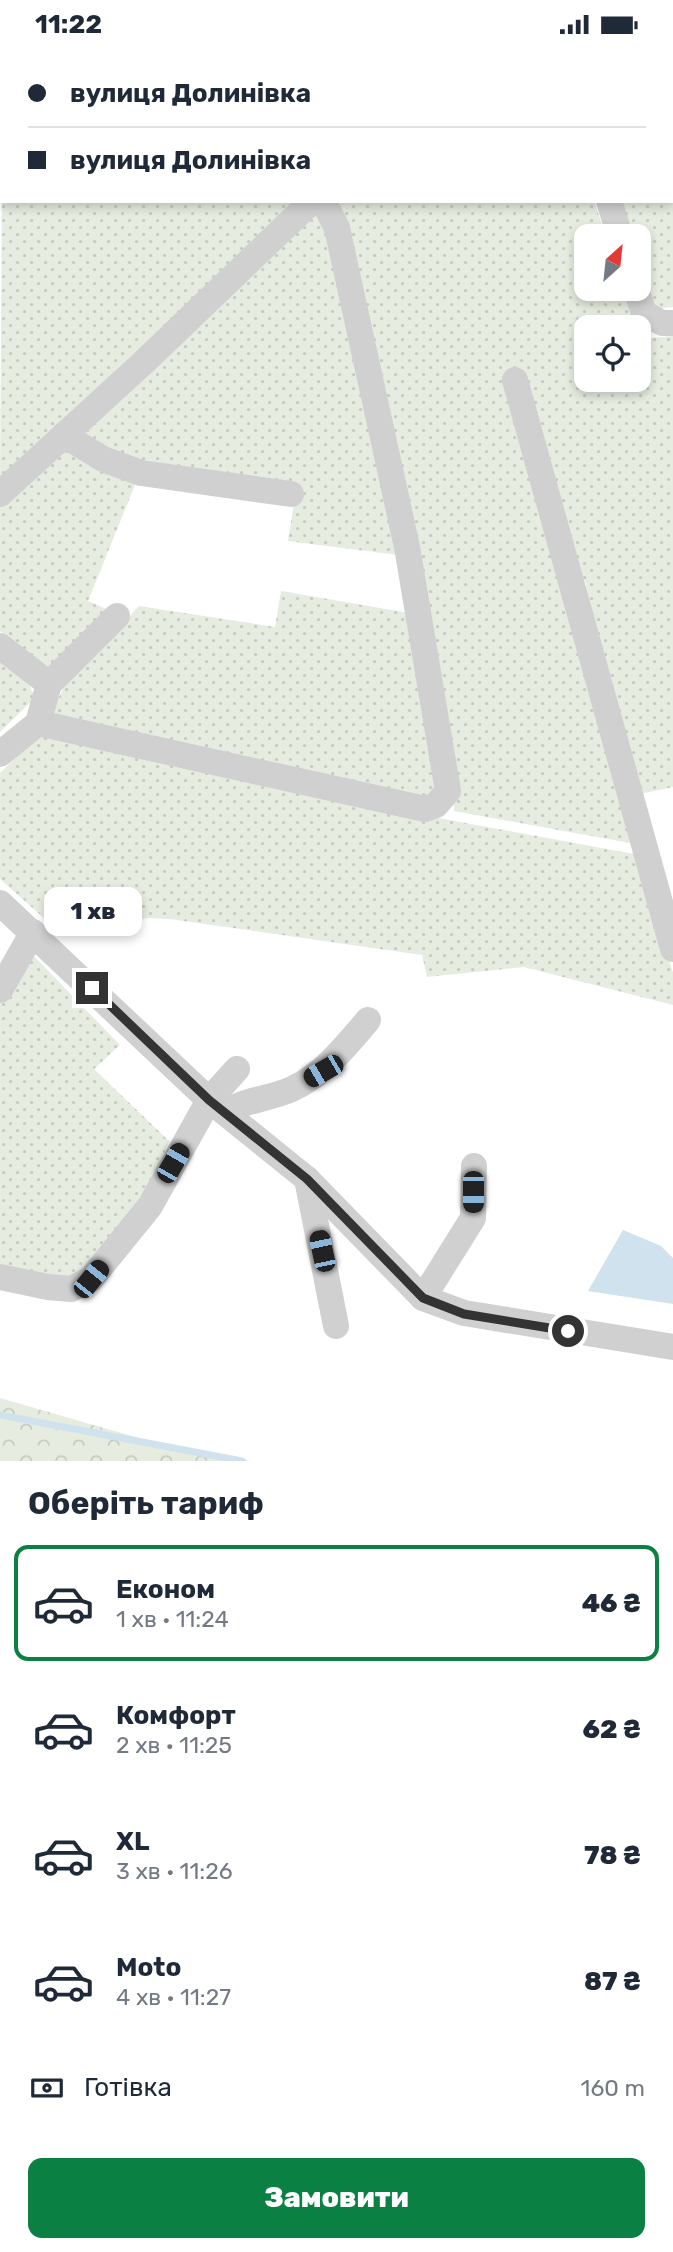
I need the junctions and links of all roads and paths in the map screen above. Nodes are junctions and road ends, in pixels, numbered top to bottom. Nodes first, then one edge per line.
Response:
1 (310, 203) edge
2 (324, 203) edge
3 (610, 203) edge
4 (616, 224) edge
5 (640, 301) edge
6 (673, 323) edge
7 (515, 380) dead end
8 (64, 435) junction
9 (0, 494) edge
10 (291, 494) dead end
11 (117, 616) dead end
12 (0, 646) edge
13 (49, 684) junction
14 (37, 723) junction
15 (0, 754) edge
16 (0, 903) edge
17 (33, 932) junction
18 (673, 949) edge
19 (0, 990) edge
20 (368, 1020) dead end
21 (237, 1069) dead end
22 (217, 1106) junction
23 (474, 1166) dead end
24 (307, 1179) junction
25 (0, 1277) edge
26 (423, 1298) junction
27 (336, 1326) dead end
28 (673, 1347) edge

1 - 8 street
2 - 14 street
3 - 4 street
5 - 6 street
7 - 18 street
8 - 9 street
8 - 10 street
11 - 13 street
12 - 13 street
13 - 14 street
14 - 15 street
16 - 17 street
17 - 19 street
17 - 22 street
20 - 22 street
21 - 22 street
22 - 24 street
22 - 25 street
23 - 26 street
24 - 26 street
24 - 27 street
26 - 28 street

